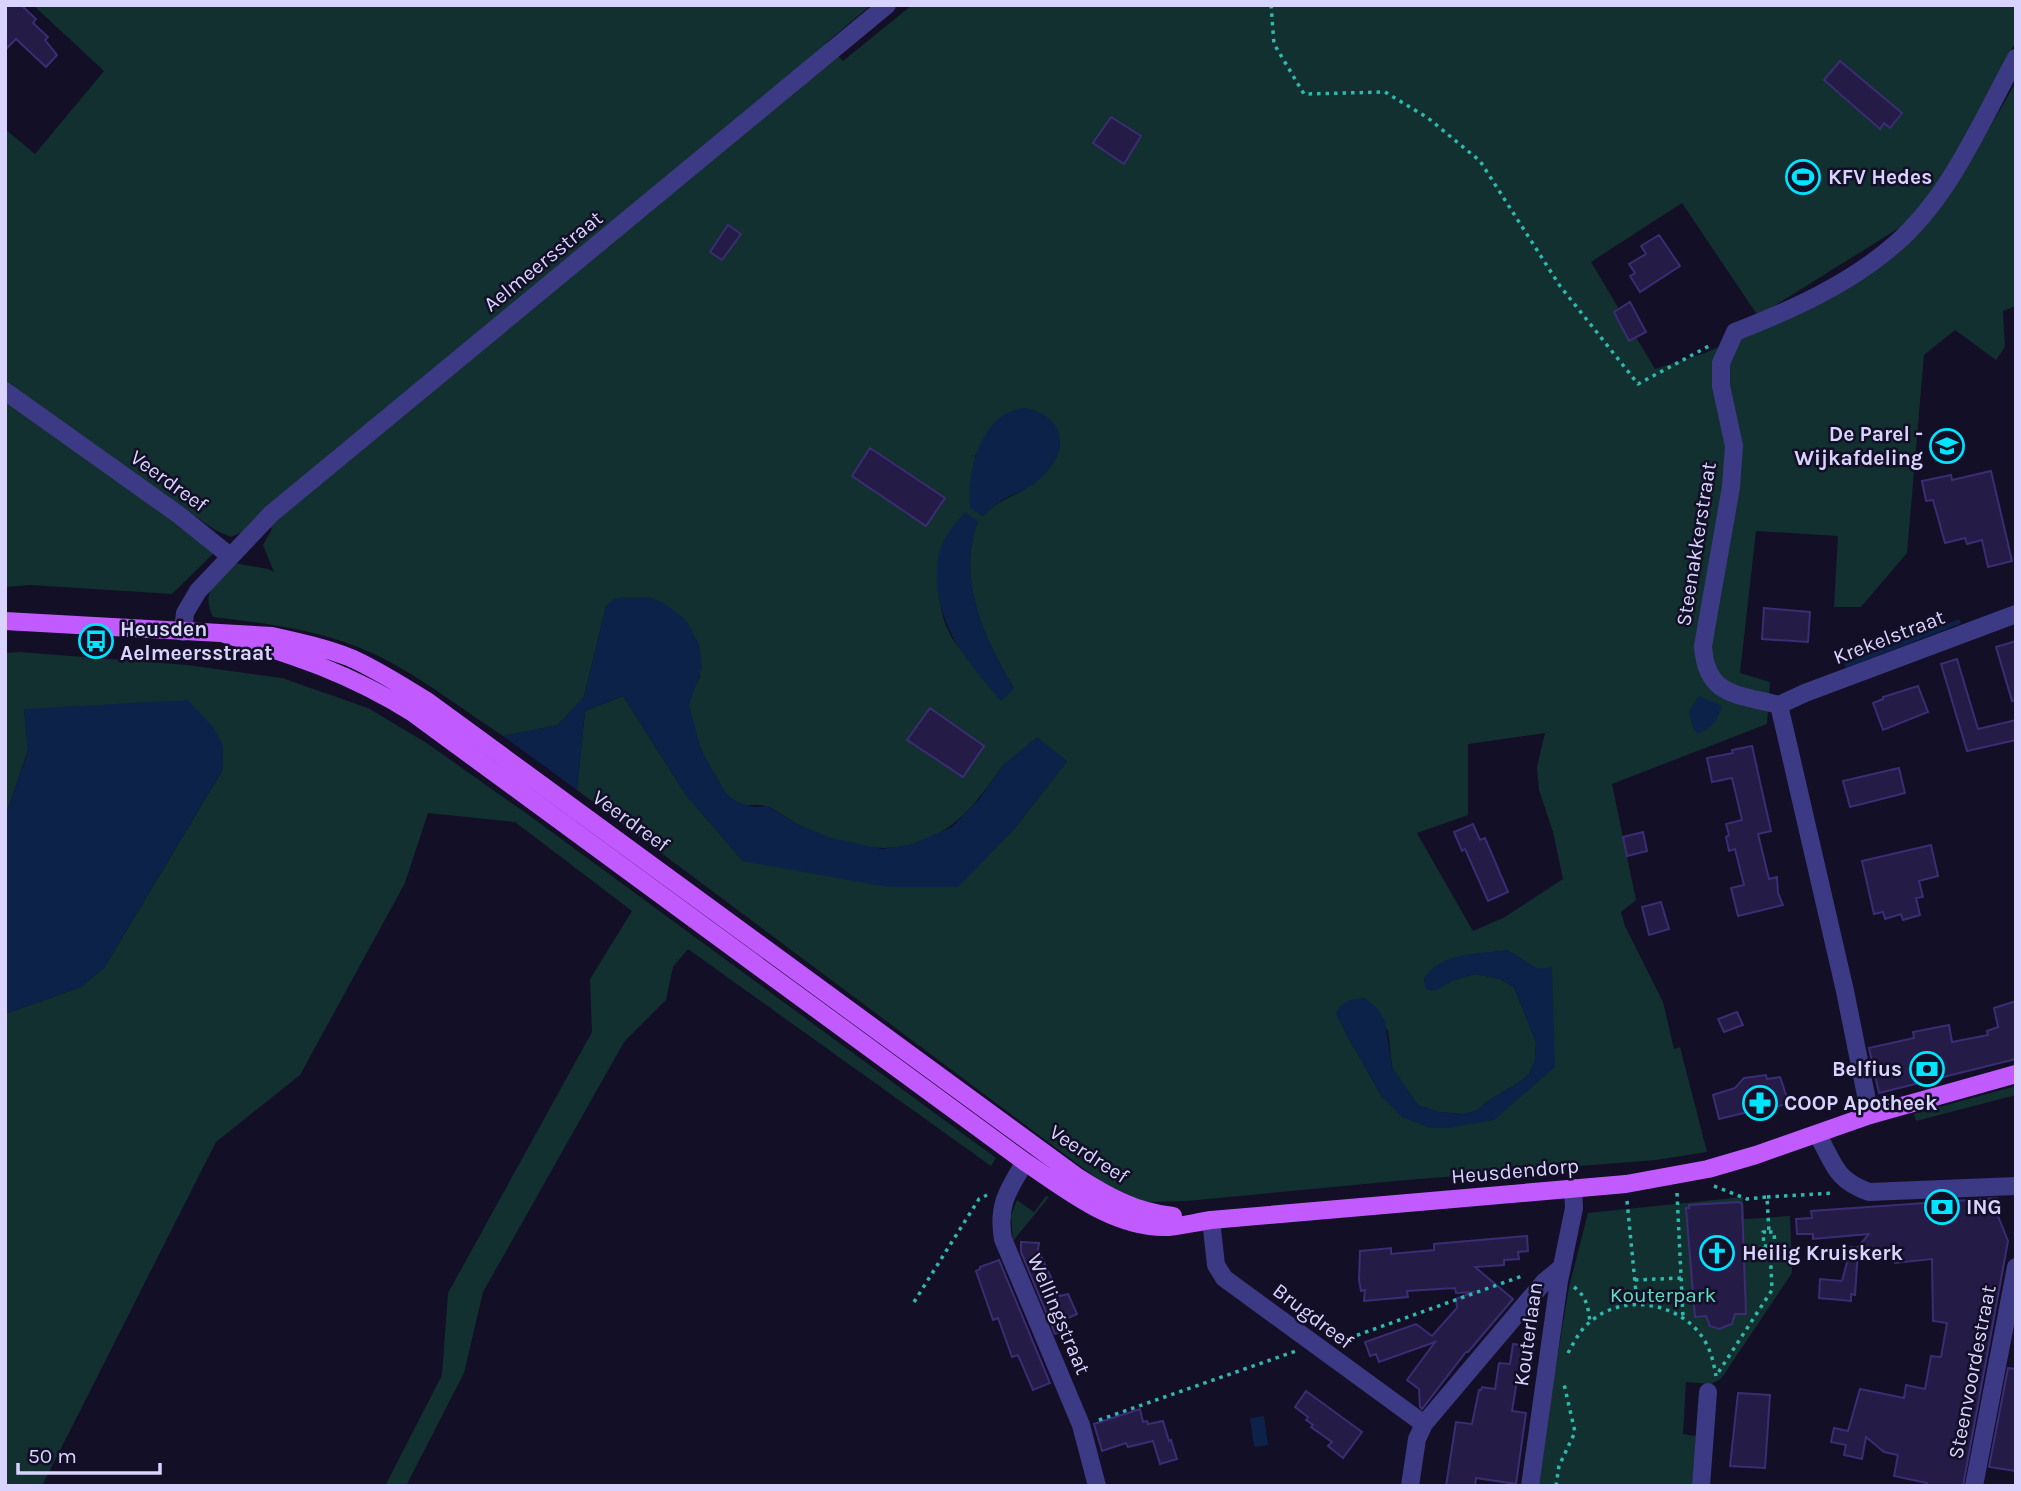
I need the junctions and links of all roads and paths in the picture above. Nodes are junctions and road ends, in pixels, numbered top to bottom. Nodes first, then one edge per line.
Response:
1 (887, 5) edge
2 (1270, 5) edge
3 (2016, 58) edge
4 (1735, 332) junction
5 (5, 391) edge
6 (230, 556) junction
7 (2016, 614) edge
8 (5, 621) edge
9 (183, 632) junction
10 (1779, 705) junction
11 (685, 900) junction
12 (2016, 1074) edge
13 (1870, 1115) junction
14 (1817, 1134) junction
15 (1037, 1147) junction
16 (1025, 1162) junction
17 (1708, 1170) junction
18 (1676, 1176) junction
19 (1626, 1184) junction
20 (2016, 1186) edge
21 (1573, 1188) junction
22 (1861, 1189) junction
23 (1005, 1197) junction
24 (1766, 1197) junction
25 (1211, 1220) junction
26 (1769, 1232) junction
27 (1770, 1246) junction
28 (2016, 1267) edge
29 (1560, 1275) junction
30 (1681, 1278) junction
31 (1635, 1280) junction
32 (914, 1302) dead end
33 (1637, 1303) junction
34 (1683, 1317) junction
35 (1590, 1322) junction
36 (1566, 1361) dead end
37 (1564, 1378) dead end
38 (1712, 1384) junction
39 (1424, 1424) junction
40 (1097, 1486) edge
41 (1410, 1486) edge
42 (1530, 1486) edge
43 (1556, 1486) edge
44 (1701, 1486) edge
45 (1974, 1486) edge

1 - 6 street, Aelmeersstraat
2 - 4 path
3 - 4 street
4 - 10 street, Steenakkerstraat
5 - 6 street, Veerdreef
6 - 9 street
7 - 10 street, Krekelstraat
8 - 9 main road, Veerdreef
9 - 11 main road, Veerdreef
10 - 13 street
11 - 15 main road, Veerdreef
11 - 16 main road, Veerdreef
12 - 13 main road, Heusdendorp
13 - 14 main road, Heusdendorp
14 - 17 main road, Heusdendorp
14 - 22 street
15 - 16 main road
15 - 25 main road, Veerdreef
16 - 23 street, Wellingstraat
16 - 25 main road, Veerdreef
17 - 18 main road, Heusdendorp
17 - 24 path
18 - 19 main road, Heusdendorp
18 - 30 path
19 - 21 main road, Heusdendorp
19 - 31 path
20 - 22 street
21 - 25 main road, Heusdendorp
21 - 29 street, Kouterlaan
22 - 24 path
23 - 32 path
23 - 40 street, Wellingstraat
24 - 26 path
25 - 39 street, Brugdreef
26 - 27 path
26 - 27 path
27 - 38 path
28 - 45 street, Steenvoordestraat
29 - 35 path
29 - 39 street
29 - 42 street, Kouterlaan
30 - 31 path
30 - 34 path
31 - 33 path
33 - 34 path
33 - 35 path
34 - 38 path
35 - 36 path
37 - 43 path
38 - 44 street
39 - 41 street

